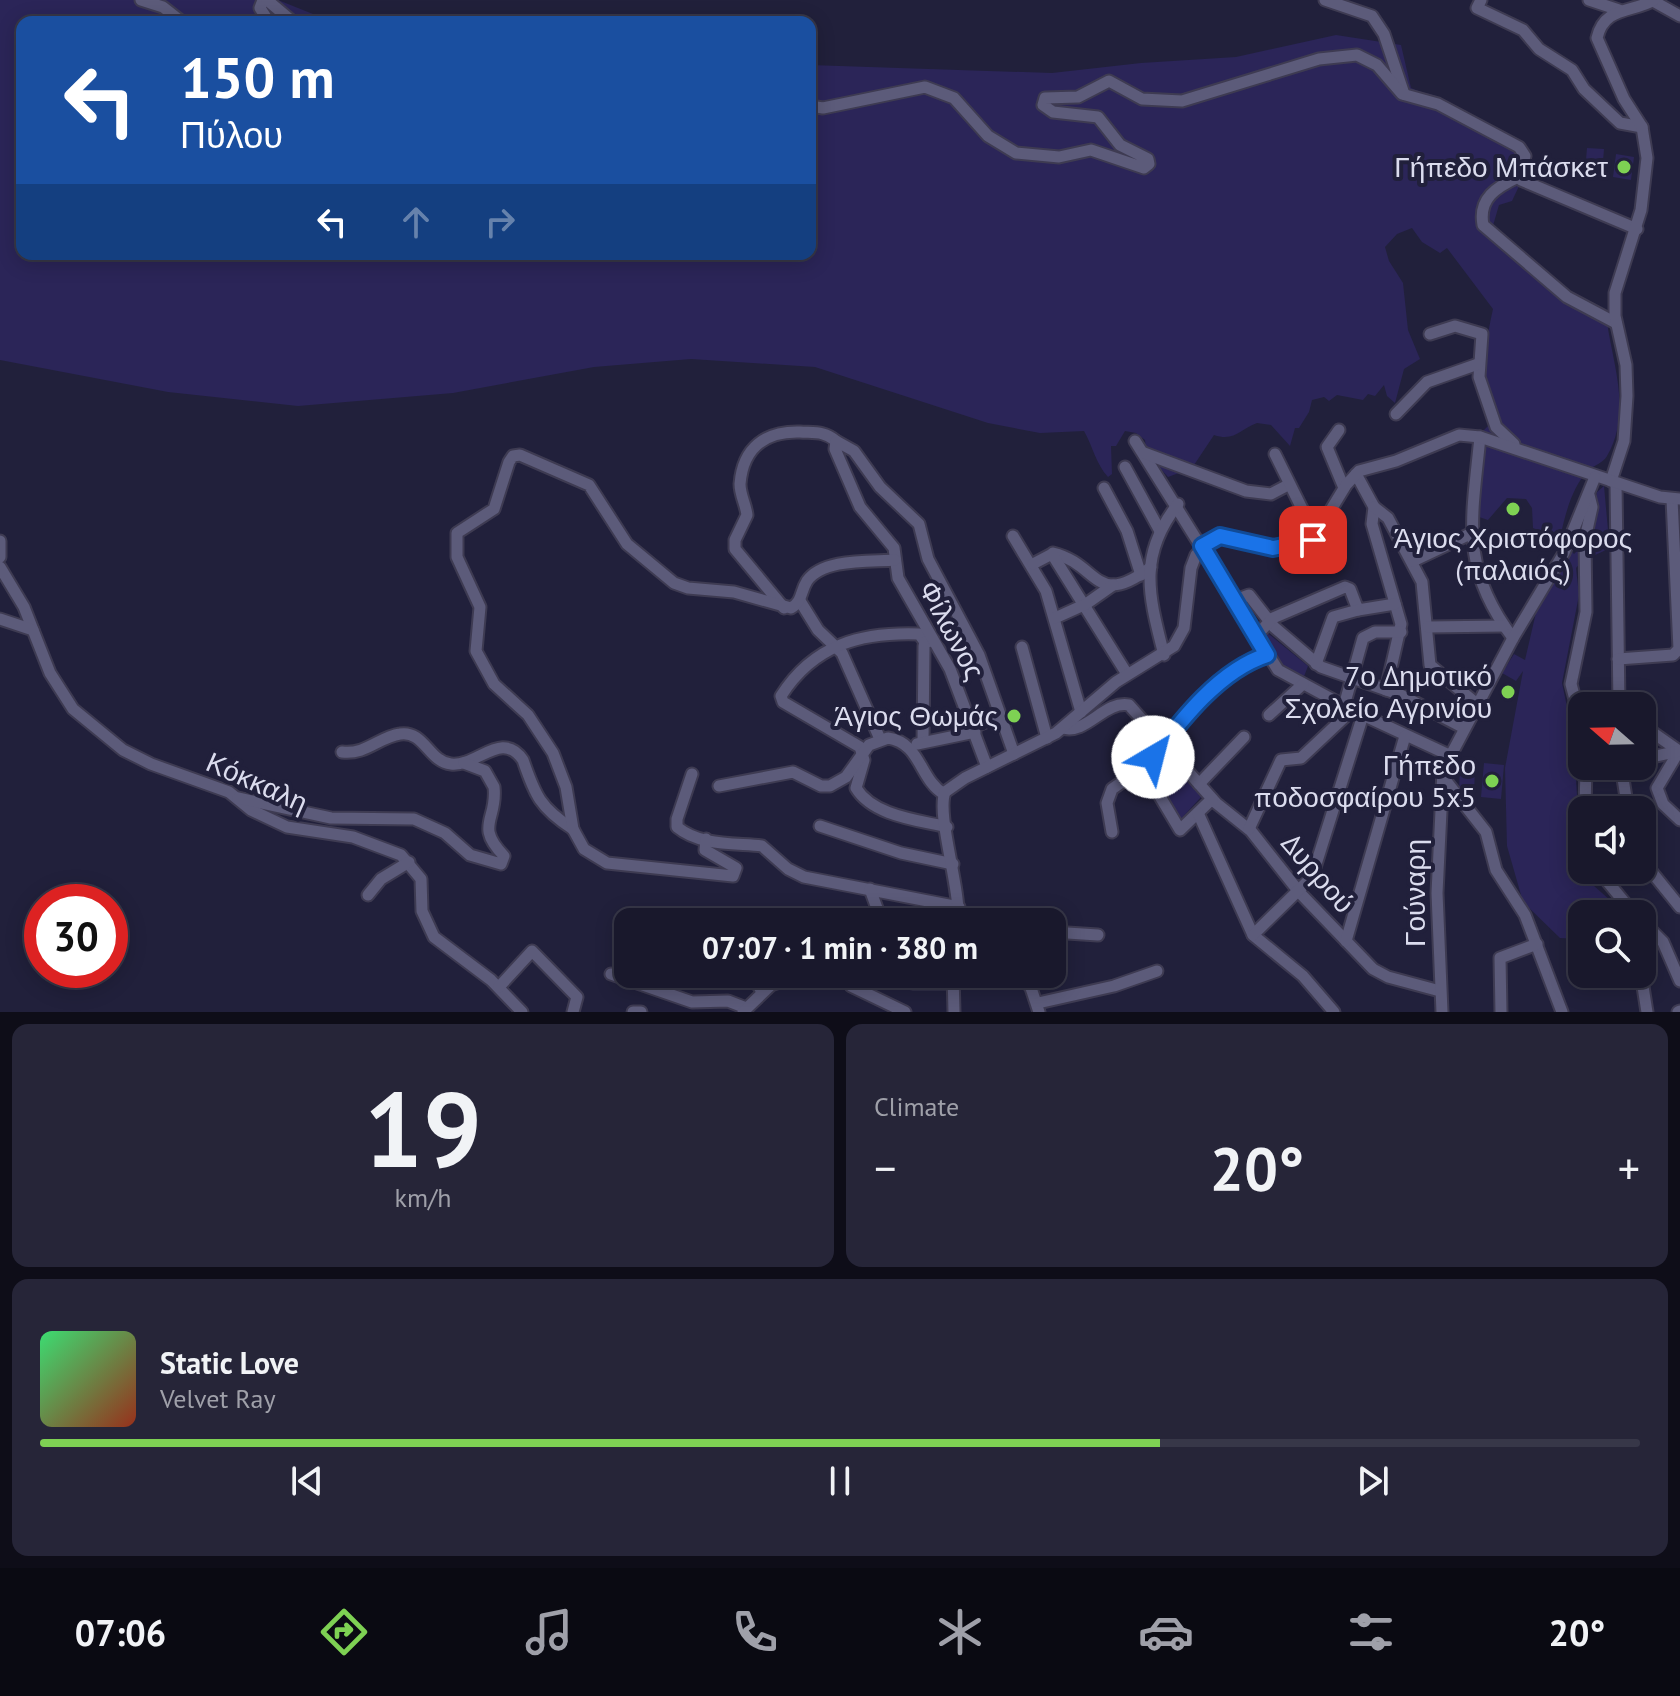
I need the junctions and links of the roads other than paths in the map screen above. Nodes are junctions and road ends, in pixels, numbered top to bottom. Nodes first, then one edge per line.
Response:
1 (141, 0) edge
2 (265, 0) edge
3 (1325, 0) edge
4 (1481, 0) edge
5 (1589, 0) edge
6 (1654, 0) edge
7 (1614, 6) edge
8 (174, 16) edge
9 (285, 16) edge
10 (1680, 16) edge
11 (1405, 95) junction
12 (816, 107) edge
13 (1642, 127) junction
14 (1518, 177) junction
15 (1637, 229) junction
16 (1616, 323) junction
17 (1430, 334) dead end
18 (1478, 364) junction
19 (1396, 414) dead end
20 (1339, 430) dead end
21 (1480, 437) junction
22 (839, 441) junction
23 (1135, 441) dead end
24 (1144, 452) junction
25 (1275, 454) dead end
26 (1557, 465) junction
27 (1125, 467) dead end
28 (1356, 474) junction
29 (1595, 477) junction
30 (1613, 482) junction
31 (1288, 485) junction
32 (1104, 488) dead end
33 (1344, 488) junction
34 (1589, 495) junction
35 (1676, 499) edge
36 (1178, 504) junction
37 (1374, 507) junction
38 (1160, 531) junction
39 (1470, 534) junction
40 (1013, 536) dead end
41 (1316, 537) junction
42 (0, 541) edge
43 (1202, 546) junction
44 (1052, 554) junction
45 (0, 557) edge
46 (895, 560) junction
47 (1413, 561) junction
48 (1033, 564) junction
49 (0, 567) edge
50 (1151, 567) junction
51 (1141, 575) junction
52 (1113, 585) junction
53 (800, 601) junction
54 (1233, 601) junction
55 (1086, 604) junction
56 (1395, 604) junction
57 (785, 608) junction
58 (1358, 610) junction
59 (1055, 618) junction
60 (0, 619) edge
61 (1269, 621) junction
62 (1504, 626) junction
63 (1428, 627) junction
64 (33, 630) junction
65 (1401, 632) junction
66 (1257, 635) junction
67 (1513, 638) junction
68 (930, 641) junction
69 (835, 645) junction
70 (1679, 645) edge
71 (1022, 647) dead end
72 (1164, 655) junction
73 (1267, 655) junction
74 (1618, 659) junction
75 (1316, 664) junction
76 (1127, 674) junction
77 (1354, 678) junction
78 (1303, 684) junction
79 (1386, 690) junction
80 (1573, 692) edge
81 (1619, 692) edge
82 (1478, 705) junction
83 (1353, 710) junction
84 (1081, 712) junction
85 (1269, 715) dead end
86 (1000, 716) junction
87 (1063, 728) junction
88 (1464, 728) junction
89 (974, 730) junction
90 (1656, 735) edge
91 (1405, 736) junction
92 (1244, 737) dead end
93 (1047, 738) junction
94 (880, 739) junction
95 (923, 742) junction
96 (1163, 744) junction
97 (910, 747) junction
98 (1680, 751) edge
99 (342, 752) dead end
100 (863, 753) junction
101 (1014, 754) junction
102 (1449, 755) junction
103 (1656, 756) edge
104 (1175, 758) junction
105 (464, 763) junction
106 (1147, 765) junction
107 (987, 767) junction
108 (692, 774) dead end
109 (1442, 776) junction
110 (1199, 784) junction
111 (719, 786) dead end
112 (944, 794) junction
113 (238, 798) junction
114 (1212, 799) junction
115 (1441, 800) junction
116 (1460, 801) junction
117 (1198, 813) junction
118 (1680, 820) edge
119 (820, 826) dead end
120 (947, 827) junction
121 (573, 829) junction
122 (1249, 829) junction
123 (1112, 832) dead end
124 (706, 839) junction
125 (409, 862) junction
126 (953, 864) junction
127 (1656, 877) edge
128 (1609, 884) edge
129 (870, 889) junction
130 (1300, 893) junction
131 (368, 895) dead end
132 (1623, 900) edge
133 (959, 907) joint
134 (1680, 907) edge
135 (877, 908) edge
136 (1066, 933) edge
137 (1098, 935) dead end
138 (1253, 935) junction
139 (1656, 935) edge
140 (1346, 941) junction
141 (1537, 944) junction
142 (1157, 971) dead end
143 (1679, 973) edge
144 (611, 974) dead end
145 (760, 988) edge
146 (768, 988) edge
147 (855, 988) edge
148 (953, 988) edge
149 (1028, 988) edge
150 (1643, 988) edge
151 (1440, 991) junction
152 (503, 992) junction
153 (762, 992) junction
154 (1038, 1007) edge
155 (707, 1008) edge
156 (745, 1010) edge
157 (501, 1012) edge
158 (522, 1012) edge
159 (573, 1012) edge
160 (633, 1012) edge
161 (641, 1012) edge
162 (905, 1012) edge
163 (954, 1012) edge
164 (1334, 1012) edge
165 (1442, 1012) edge
166 (1501, 1012) edge
167 (1562, 1012) edge
168 (1647, 1012) edge

1 - 8 street
2 - 9 street
3 - 11 street
4 - 13 street
5 - 7 street
6 - 7 street
6 - 10 street
7 - 13 street
11 - 12 street
11 - 14 street
13 - 15 street
14 - 15 street
14 - 16 street
15 - 16 street
16 - 30 street
17 - 18 street
18 - 19 street
18 - 26 street
20 - 33 street
21 - 26 street
21 - 28 street
21 - 39 street
22 - 46 street, Φίλωνος
22 - 57 street
22 - 86 street
23 - 24 street
24 - 31 street
24 - 36 street
25 - 31 street
26 - 29 street
27 - 38 street
28 - 33 street
28 - 37 street
29 - 30 street
29 - 34 street, Γούναρη
30 - 35 street
30 - 74 street
31 - 41 street
32 - 51 street
33 - 41 street
34 - 67 street, Γούναρη
34 - 80 street
35 - 70 street
36 - 38 street
36 - 43 street
37 - 47 street
37 - 56 street
38 - 50 street
39 - 47 street
39 - 62 street
40 - 48 street
41 - 43 street
42 - 45 street
43 - 54 street
43 - 72 street
44 - 48 street
44 - 52 street
44 - 55 street
46 - 53 street
46 - 68 street, Φίλωνος
47 - 63 street
48 - 59 street
49 - 64 street, Κόκκαλη
50 - 51 street
50 - 72 street
51 - 52 street
52 - 55 street
53 - 57 street
53 - 69 street
54 - 61 street
54 - 66 street
55 - 59 street
55 - 76 street
56 - 58 street
56 - 65 street
57 - 121 street
58 - 61 street
58 - 75 street
59 - 84 street
60 - 64 street
61 - 66 street
61 - 75 street
62 - 63 street
62 - 67 street
63 - 82 street
64 - 113 street, Κόκκαλη
65 - 77 street
65 - 79 street
66 - 73 street
67 - 82 street, Γούναρη
68 - 69 street
68 - 89 street, Φίλωνος
68 - 95 street
69 - 94 street
69 - 100 street
70 - 74 street
71 - 93 street
72 - 76 street
73 - 78 street
73 - 96 street
74 - 81 street
75 - 77 street
76 - 84 street
77 - 79 street
77 - 83 street
78 - 83 street
78 - 85 street
79 - 88 street
82 - 88 street, Γούναρη
83 - 91 street
83 - 122 street
83 - 130 street
84 - 87 street
86 - 89 street
86 - 101 street
87 - 93 street
87 - 96 street, Δυρρού
88 - 102 street, Γούναρη
89 - 95 street
89 - 107 street, Φίλωνος
90 - 98 street
91 - 102 street
91 - 140 street
92 - 110 street
93 - 101 street
94 - 97 street
94 - 100 street
95 - 97 street
96 - 104 street, Δυρρού
96 - 106 street
97 - 112 street
98 - 103 street
98 - 118 street
99 - 105 street
100 - 111 street
100 - 120 street
101 - 107 street
102 - 109 street, Γούναρη
104 - 106 street
104 - 110 street, Δυρρού
105 - 113 street
105 - 121 street
106 - 117 street
106 - 123 street
107 - 112 street
108 - 124 street
109 - 115 street, Γούναρη
109 - 116 street
110 - 114 street, Δυρρού
112 - 120 street
113 - 125 street, Κόκκαλη
114 - 117 street
114 - 122 street, Δυρρού
115 - 116 street
115 - 151 street, Γούναρη
116 - 141 street
117 - 138 street
119 - 126 street
120 - 126 street
121 - 124 street
122 - 130 street, Δυρρού
124 - 129 street
125 - 131 street
125 - 152 street
126 - 133 street
127 - 134 street
128 - 132 street
129 - 133 street
129 - 135 street
130 - 138 street
130 - 140 street, Δυρρού
136 - 137 street
138 - 164 street
139 - 143 street
140 - 151 street, Δυρρού
141 - 166 street
141 - 167 street
142 - 154 street
144 - 155 street
145 - 153 street
146 - 153 street
147 - 162 street
148 - 163 street
149 - 154 street
150 - 168 street
151 - 165 street, Γούναρη
152 - 157 street
152 - 158 street
152 - 159 street
153 - 156 street
155 - 156 street
160 - 161 street

